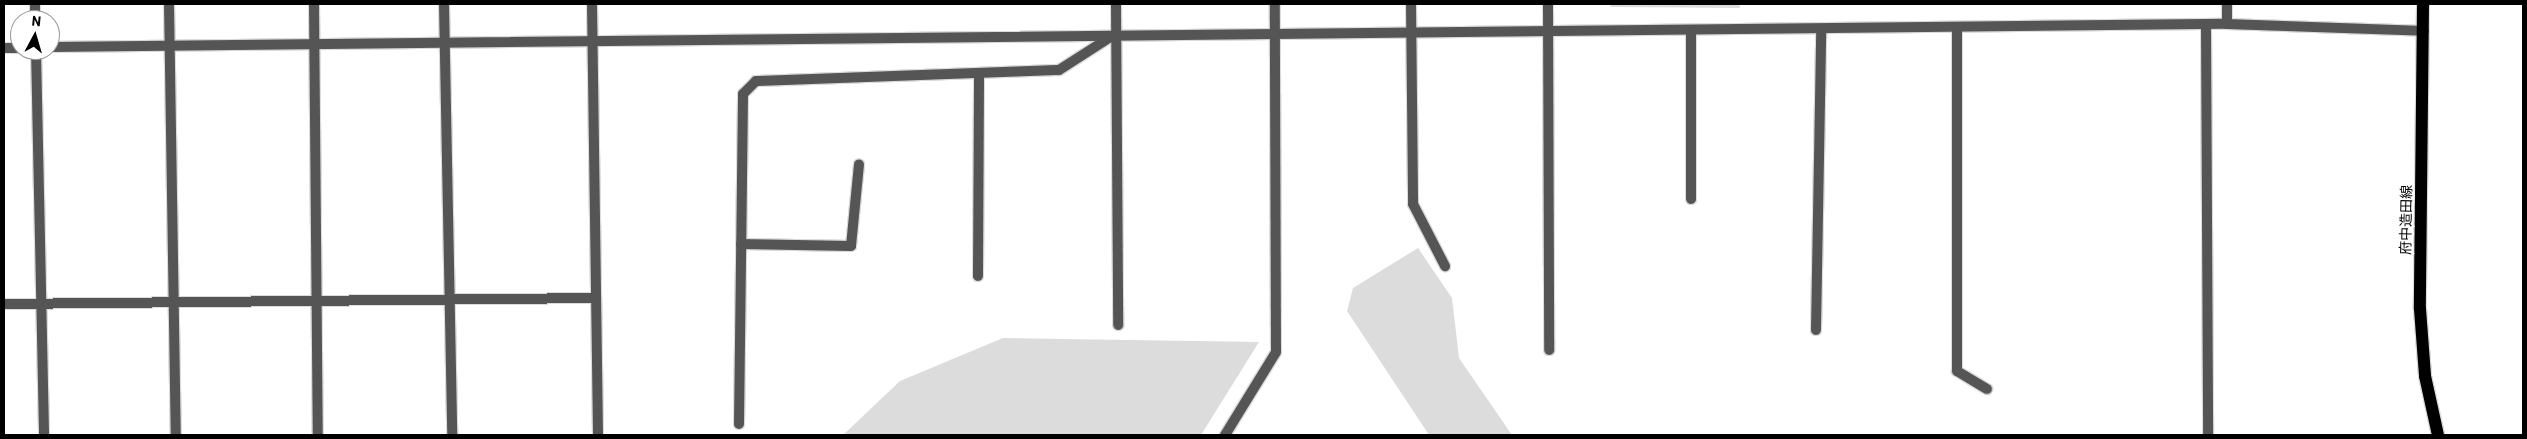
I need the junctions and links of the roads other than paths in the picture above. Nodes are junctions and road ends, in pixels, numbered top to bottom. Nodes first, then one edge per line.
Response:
1 (169, 4) edge
2 (314, 4) edge
3 (444, 4) edge
4 (592, 4) edge
5 (1116, 4) edge
6 (1274, 4) edge
7 (1411, 4) edge
8 (1548, 4) edge
9 (2227, 4) edge
10 (2423, 4) edge
11 (2227, 24) junction
12 (2206, 25) junction
13 (1957, 29) junction
14 (1691, 30) junction
15 (1821, 30) junction
16 (2424, 30) junction
17 (1412, 31) junction
18 (1548, 31) junction
19 (1275, 32) junction
20 (1116, 34) junction
21 (593, 41) junction
22 (445, 43) junction
23 (314, 44) junction
24 (170, 46) junction
25 (60, 47) edge
26 (36, 60) edge
27 (979, 75) junction
28 (859, 164) dead end
29 (1691, 199) dead end
30 (741, 244) junction
31 (1445, 266) dead end
32 (978, 276) dead end
33 (596, 298) junction
34 (449, 300) junction
35 (316, 301) junction
36 (174, 302) junction
37 (4, 304) edge
38 (41, 304) junction
39 (1118, 325) dead end
40 (1816, 330) dead end
41 (1549, 350) dead end
42 (1987, 388) dead end
43 (739, 424) dead end
44 (44, 435) edge
45 (176, 435) edge
46 (318, 435) edge
47 (452, 435) edge
48 (598, 435) edge
49 (1225, 435) edge
50 (2208, 435) edge
51 (2438, 435) edge

1 - 24 street
2 - 23 street
3 - 22 street
4 - 21 street
5 - 20 street
6 - 19 street
7 - 17 street
8 - 18 street
9 - 11 street
10 - 16 main road, 府中造田線
11 - 12 street
11 - 16 street
12 - 13 street
12 - 50 street
13 - 15 street
13 - 42 street
14 - 15 street
14 - 18 street
14 - 29 street
15 - 40 street
16 - 51 main road, 府中造田線
17 - 18 street
17 - 19 street
17 - 31 street
18 - 41 street
19 - 20 street
19 - 49 street
20 - 21 street
20 - 27 street
20 - 39 street
21 - 22 street
21 - 33 street
22 - 23 street
22 - 34 street
23 - 24 street
23 - 35 street
24 - 25 street
24 - 36 street
26 - 38 street
27 - 30 street
27 - 32 street
28 - 30 street
30 - 43 street
33 - 34 street
33 - 48 street
34 - 35 street
34 - 47 street
35 - 36 street
35 - 46 street
36 - 38 street
36 - 45 street
37 - 38 street
38 - 44 street

